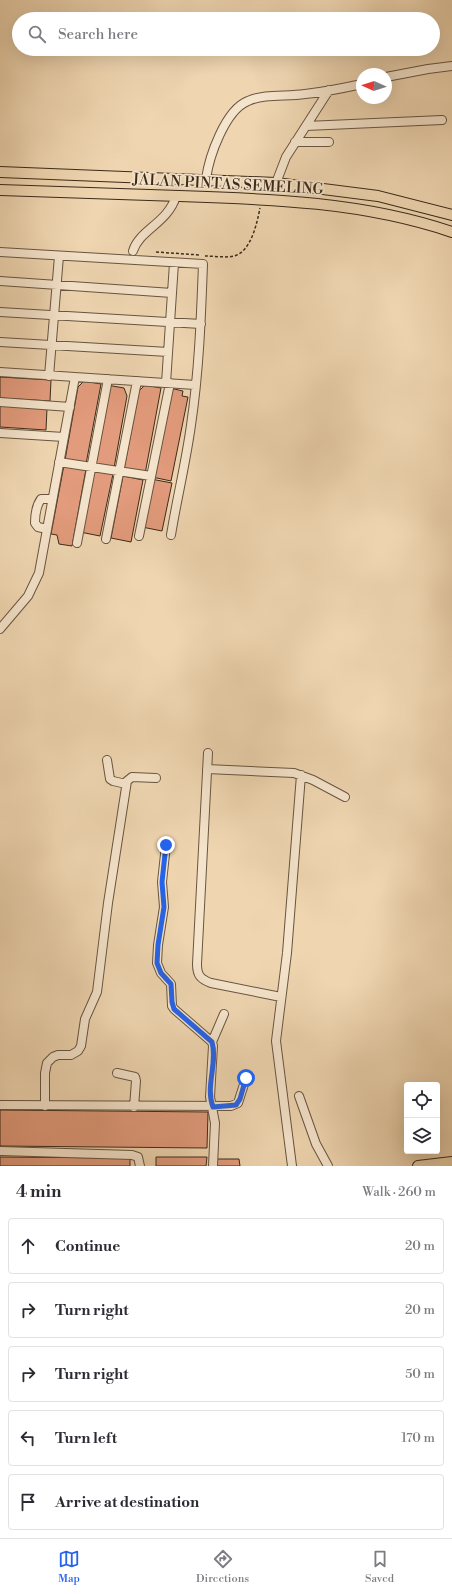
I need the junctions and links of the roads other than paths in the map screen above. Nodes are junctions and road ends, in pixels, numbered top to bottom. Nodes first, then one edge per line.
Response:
1 (452, 66) edge
2 (392, 76) edge
3 (356, 85) edge
4 (329, 90) junction
5 (442, 120) dead end
6 (306, 126) junction
7 (295, 142) junction
8 (329, 142) dead end
9 (0, 172) edge
10 (206, 179) junction
11 (276, 183) junction
12 (0, 190) edge
13 (176, 196) junction
14 (452, 215) edge
15 (452, 232) edge
16 (133, 251) dead end
17 (0, 252) edge
18 (59, 256) junction
19 (174, 262) junction
20 (0, 281) edge
21 (57, 285) junction
22 (172, 293) junction
23 (0, 312) edge
24 (55, 315) junction
25 (170, 322) junction
26 (200, 324) junction
27 (0, 342) edge
28 (52, 345) junction
29 (168, 352) junction
30 (0, 372) edge
31 (49, 376) junction
32 (75, 377) junction
33 (108, 379) junction
34 (137, 381) junction
35 (168, 383) junction
36 (196, 385) junction
37 (0, 402) edge
38 (70, 407) junction
39 (0, 433) edge
40 (64, 438) junction
41 (59, 462) junction
42 (91, 467) junction
43 (120, 472) junction
44 (151, 476) junction
45 (52, 499) junction
46 (47, 530) junction
47 (171, 535) dead end
48 (139, 536) dead end
49 (106, 539) dead end
50 (77, 543) dead end
51 (0, 629) edge
52 (208, 753) dead end
53 (107, 760) dead end
54 (207, 769) junction
55 (301, 775) junction
56 (156, 778) dead end
57 (126, 784) junction
58 (345, 797) dead end
59 (166, 845) dead end
60 (281, 997) junction
61 (224, 1014) dead end
62 (212, 1042) junction
63 (117, 1073) dead end
64 (246, 1078) dead end
65 (299, 1096) dead end
66 (0, 1106) edge
67 (45, 1106) junction
68 (134, 1107) junction
69 (213, 1107) junction
70 (0, 1151) edge
71 (452, 1162) edge
72 (140, 1166) edge
73 (214, 1166) edge
74 (292, 1166) edge
75 (328, 1166) edge
76 (418, 1166) edge

1 - 2 street
3 - 4 street
4 - 6 street
4 - 10 street
5 - 6 street
6 - 7 street
7 - 8 street
7 - 11 street
9 - 10 main road, JALAN PINTAS SEMELING
10 - 11 main road, JALAN PINTAS SEMELING
11 - 14 main road, JALAN PINTAS SEMELING
12 - 13 main road, JALAN PINTAS SEMELING
13 - 15 main road, JALAN PINTAS SEMELING
13 - 16 street
17 - 18 street
18 - 19 street
18 - 21 street
19 - 22 street
19 - 26 street
20 - 21 street
21 - 22 street
21 - 24 street
22 - 25 street
23 - 24 street
24 - 25 street
24 - 28 street
25 - 26 street
25 - 29 street
26 - 36 street
27 - 28 street
28 - 29 street
28 - 31 street
29 - 35 street
30 - 31 street
31 - 32 street
32 - 33 street
32 - 38 street
33 - 34 street
33 - 42 street
34 - 35 street
34 - 43 street
35 - 36 street
35 - 44 street
36 - 47 street
37 - 38 street
38 - 40 street
39 - 40 street
40 - 41 street
41 - 42 street
41 - 45 street
42 - 43 street
42 - 50 street
43 - 44 street
43 - 49 street
44 - 48 street
45 - 46 street
45 - 46 street
46 - 51 street
52 - 54 street
53 - 57 street
54 - 55 street
54 - 60 street
55 - 58 street
55 - 60 street
56 - 57 street
57 - 67 street
59 - 62 street
60 - 74 street
61 - 62 street
62 - 69 street
63 - 68 street
64 - 69 street
65 - 75 street
66 - 67 street
67 - 68 street
68 - 69 street
69 - 73 street
70 - 72 street
71 - 76 main road

